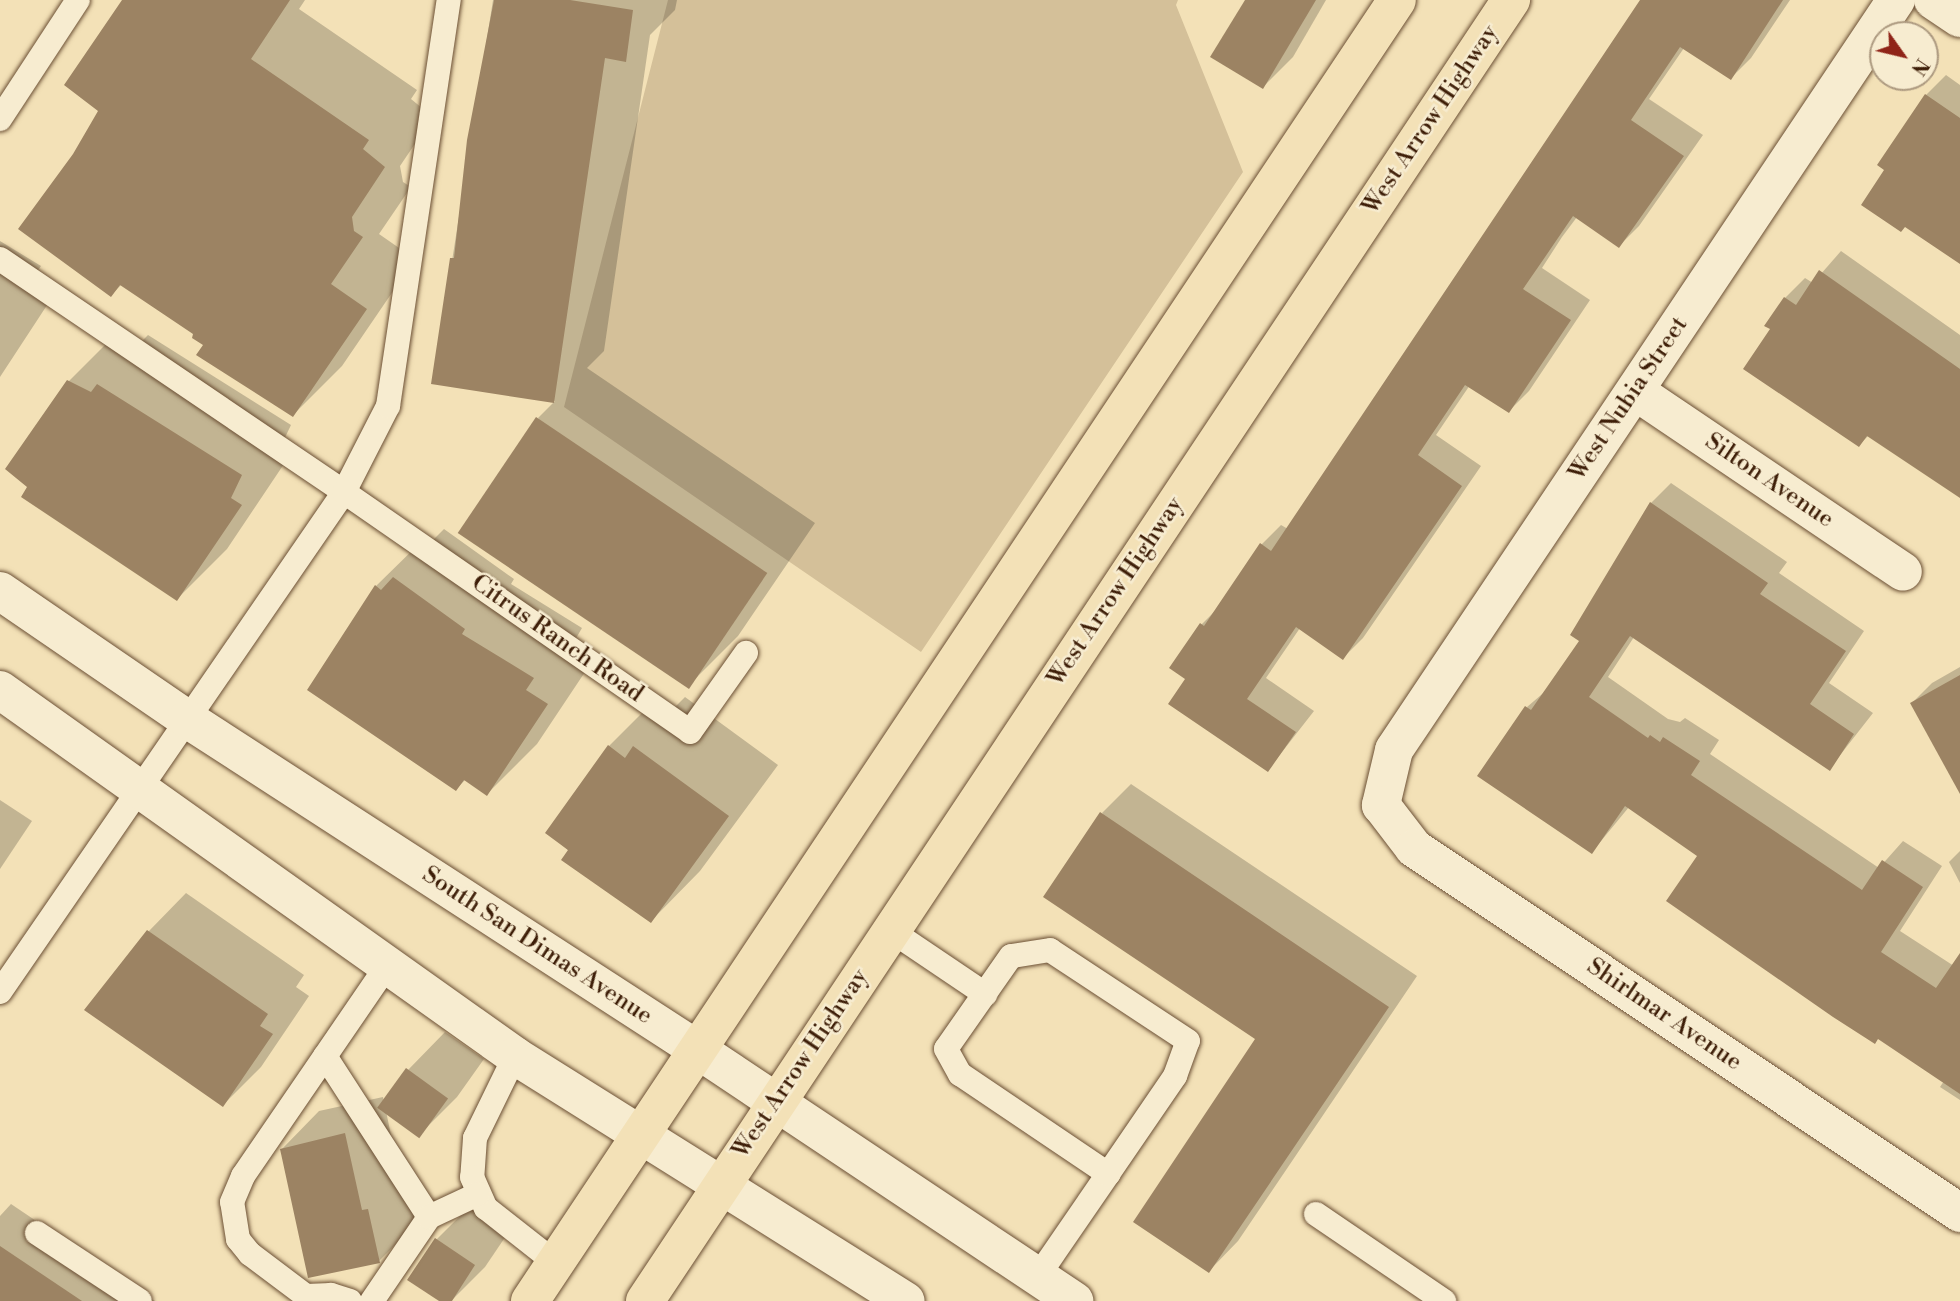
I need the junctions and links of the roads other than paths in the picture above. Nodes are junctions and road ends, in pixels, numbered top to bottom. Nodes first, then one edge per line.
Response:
1 (78, 0) edge
2 (449, 0) edge
3 (1396, 0) edge
4 (1511, 0) edge
5 (1896, 0) edge
6 (1933, 0) edge
7 (1960, 18) edge
8 (0, 119) edge
9 (0, 259) edge
10 (1635, 391) junction
11 (344, 492) junction
12 (1903, 572) dead end
13 (0, 591) edge
14 (746, 653) dead end
15 (0, 690) edge
16 (187, 719) junction
17 (141, 787) junction
18 (1381, 805) joint
19 (890, 930) junction
20 (387, 966) junction
21 (0, 992) edge
22 (985, 994) junction
23 (695, 1048) junction
24 (325, 1056) junction
25 (515, 1056) junction
26 (777, 1103) junction
27 (638, 1135) junction
28 (1108, 1174) junction
29 (720, 1184) junction
30 (478, 1194) junction
31 (1960, 1213) edge
32 (1316, 1214) dead end
33 (429, 1217) junction
34 (37, 1233) dead end
35 (556, 1262) junction
36 (1038, 1276) junction
37 (140, 1301) edge
38 (350, 1301) edge
39 (372, 1301) edge
40 (530, 1301) edge
41 (645, 1301) edge
42 (905, 1301) edge
43 (1074, 1301) edge
44 (1444, 1301) edge

1 - 8 lane
2 - 11 lane
3 - 23 main road
4 - 19 main road, West Arrow Highway
5 - 10 street, West Nubia Street
6 - 7 street
9 - 11 lane, Citrus Ranch Road
10 - 12 street, Silton Avenue
10 - 18 street, West Nubia Street
11 - 14 lane, Citrus Ranch Road
11 - 16 lane
13 - 16 street, South San Dimas Avenue
15 - 17 street
16 - 17 lane
16 - 23 street, South San Dimas Avenue
17 - 20 street
17 - 21 lane
18 - 31 street, Shirlmar Avenue
19 - 22 lane
19 - 26 main road, West Arrow Highway
20 - 24 lane
20 - 25 street
22 - 28 lane
22 - 28 lane
23 - 26 street, South San Dimas Avenue
23 - 27 main road
24 - 33 lane
24 - 38 lane
25 - 27 street
25 - 30 lane
26 - 29 main road, West Arrow Highway
26 - 36 street, South San Dimas Avenue
27 - 29 street
27 - 35 main road
28 - 36 lane
29 - 41 main road, West Arrow Highway
29 - 42 street
30 - 33 lane
30 - 35 lane
32 - 44 lane
33 - 39 lane
34 - 37 lane
35 - 40 main road
36 - 43 street, South San Dimas Avenue

